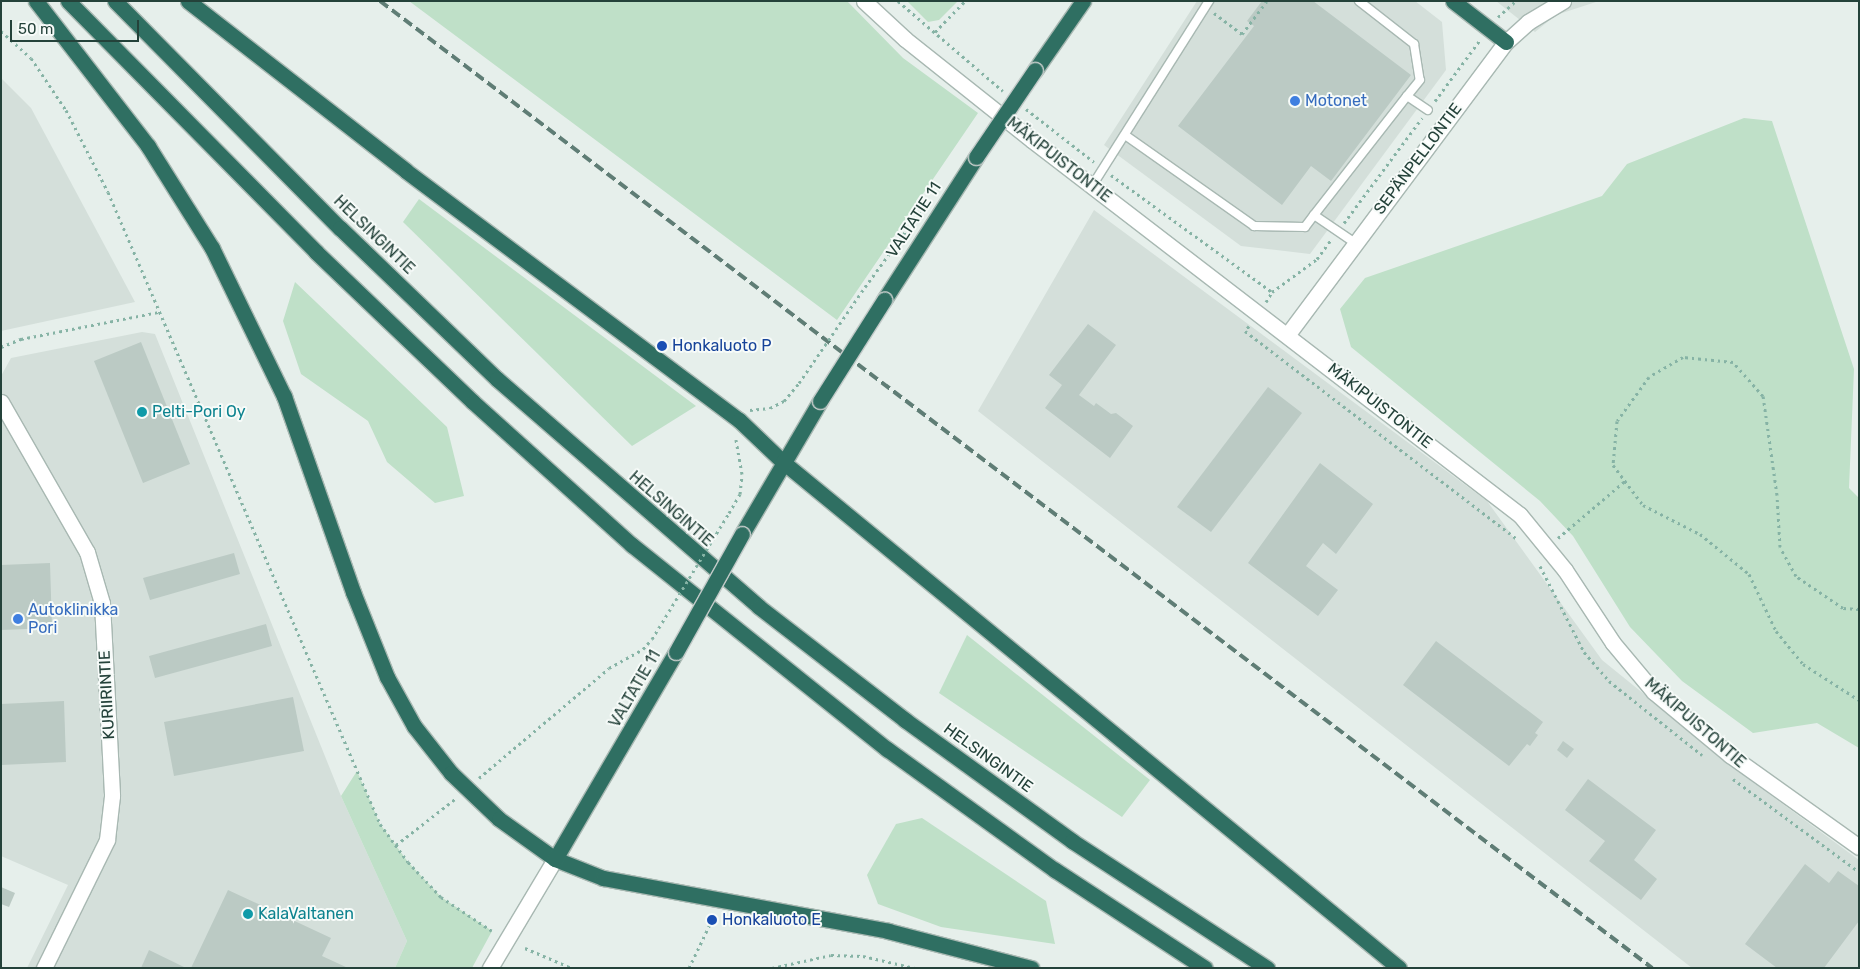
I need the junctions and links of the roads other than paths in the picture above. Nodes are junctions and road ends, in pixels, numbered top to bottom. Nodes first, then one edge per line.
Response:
1 (36, 1) edge
2 (68, 1) edge
3 (116, 1) edge
4 (188, 1) edge
5 (864, 1) edge
6 (1083, 1) edge
7 (1359, 1) edge
8 (1453, 1) edge
9 (1563, 1) edge
10 (1208, 4) edge
11 (1506, 42) junction
12 (1407, 96) junction
13 (1428, 110) road end
14 (1125, 135) junction
15 (1092, 186) junction
16 (1314, 215) junction
17 (1355, 244) junction
18 (1288, 334) junction
19 (1, 402) edge
20 (783, 462) junction
21 (1859, 847) edge
22 (555, 859) junction
23 (44, 968) edge
24 (490, 968) edge
25 (1031, 968) edge
26 (1205, 968) edge
27 (1266, 968) edge
28 (1399, 968) edge

1 - 22 highway
2 - 26 highway
3 - 27 highway, HELSINGINTIE
4 - 20 highway
5 - 15 street, MÄKIPUISTONTIE
6 - 20 highway, VALTATIE 11, bridge
7 - 12 lane
8 - 11 highway
9 - 11 street, SEPÄNPELLONTIE
10 - 14 lane
11 - 17 street, SEPÄNPELLONTIE
12 - 13 lane
12 - 16 lane
14 - 15 lane
14 - 16 lane
15 - 18 street, MÄKIPUISTONTIE
16 - 17 lane
17 - 18 street, SEPÄNPELLONTIE
18 - 21 street, MÄKIPUISTONTIE
19 - 23 street, KURIIRINTIE
20 - 22 highway, VALTATIE 11, bridge
20 - 28 highway
22 - 24 street
22 - 25 highway

